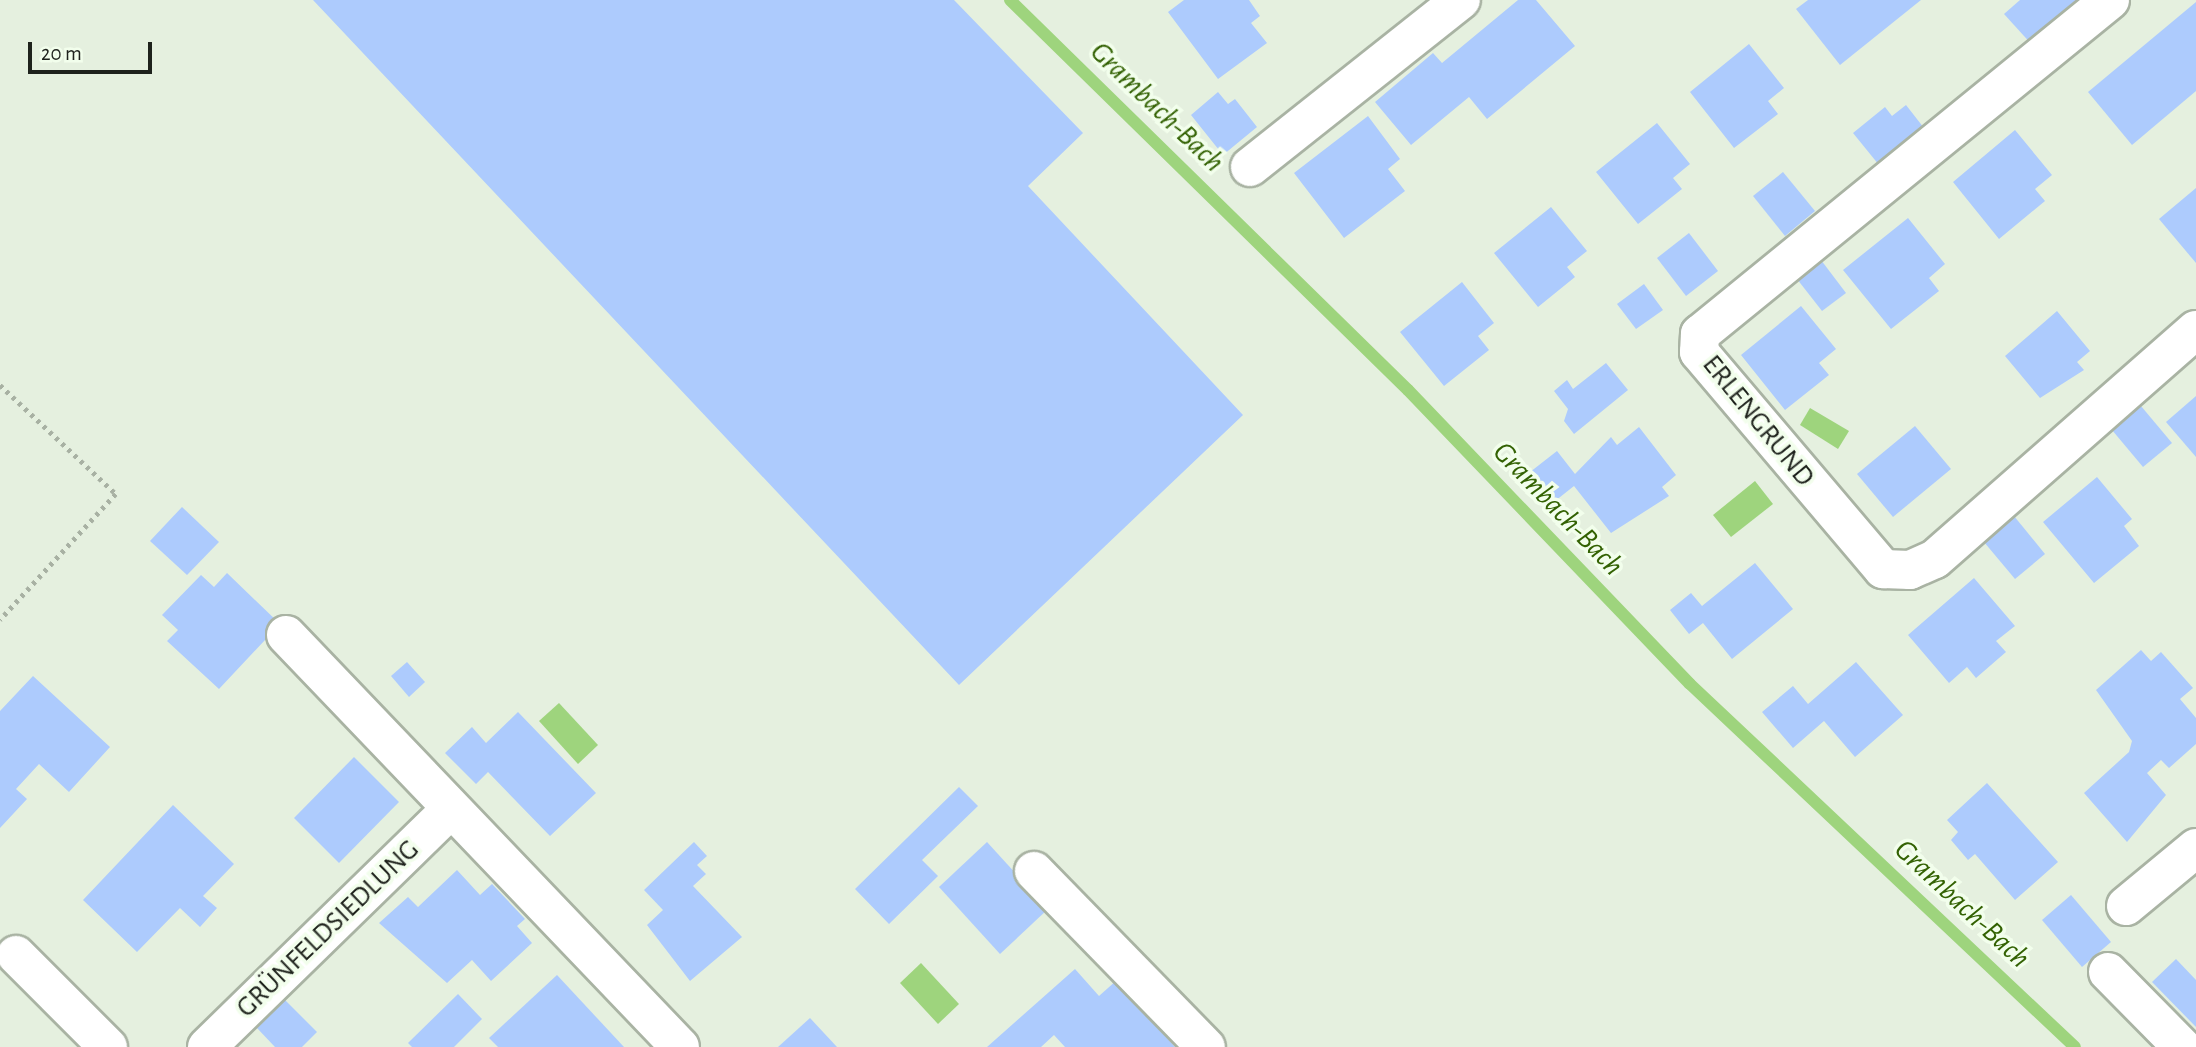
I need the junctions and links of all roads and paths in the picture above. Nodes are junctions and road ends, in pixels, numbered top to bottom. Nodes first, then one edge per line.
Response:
1 (1461, 0) edge
2 (2110, 0) edge
3 (1250, 167) dead end
4 (2196, 330) edge
5 (0, 385) edge
6 (0, 620) edge
7 (286, 635) dead end
8 (450, 810) junction
9 (2196, 848) edge
10 (1034, 871) dead end
11 (2126, 906) dead end
12 (16, 955) dead end
13 (2108, 972) dead end
14 (108, 1047) edge
15 (207, 1047) edge
16 (680, 1047) edge
17 (1206, 1047) edge
18 (2182, 1047) edge

1 - 3 street
2 - 4 street, ERLENGRUND
5 - 6 path
7 - 8 street
8 - 15 street, GRÜNFELDSIEDLUNG
8 - 16 street
9 - 11 street
10 - 17 street
12 - 14 street
13 - 18 street

